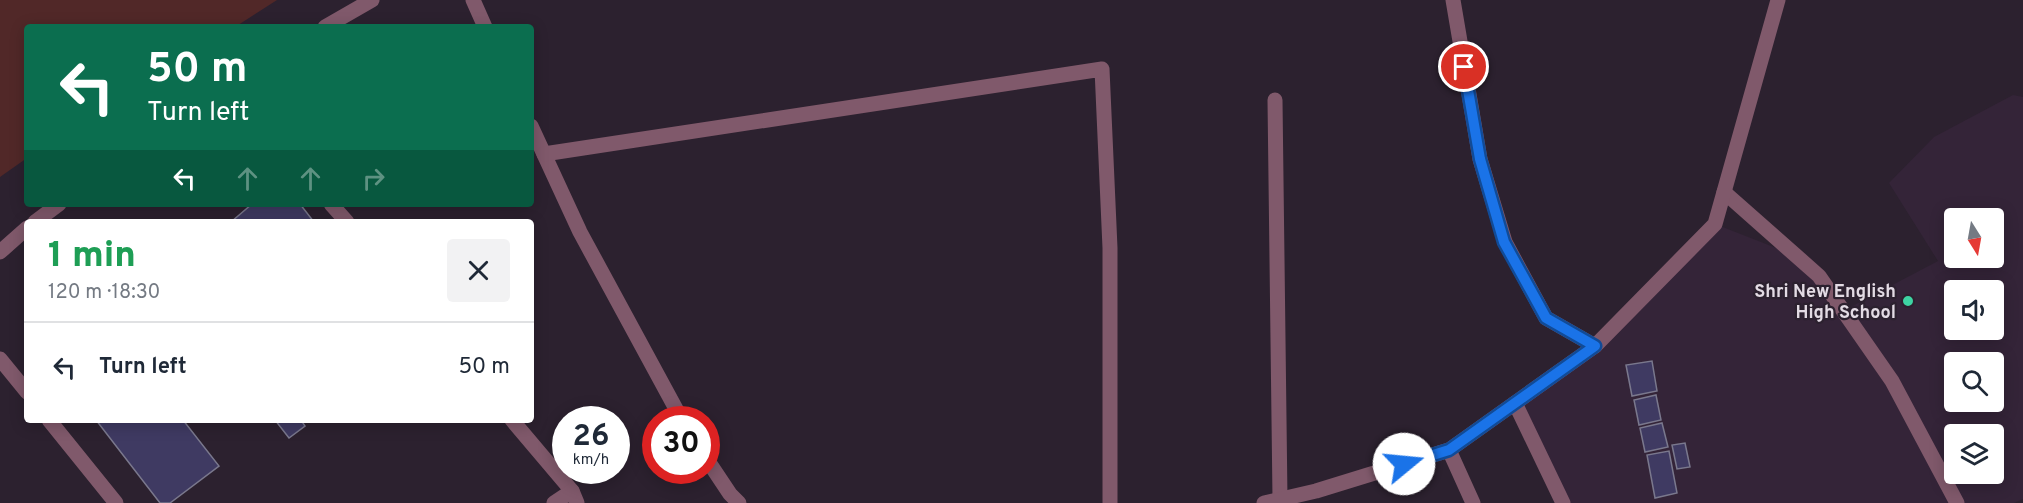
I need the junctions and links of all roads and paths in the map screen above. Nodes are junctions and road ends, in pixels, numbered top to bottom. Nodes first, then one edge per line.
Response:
1 (372, 0) edge
2 (473, 0) edge
3 (1453, 0) edge
4 (1778, 0) edge
5 (330, 24) edge
6 (484, 24) edge
7 (1275, 100) dead end
8 (534, 132) edge
9 (544, 154) junction
10 (1724, 192) junction
11 (55, 207) edge
12 (334, 207) edge
13 (39, 219) edge
14 (344, 219) edge
15 (24, 231) edge
16 (0, 252) edge
17 (1595, 346) junction
18 (0, 359) edge
19 (24, 388) edge
20 (1515, 403) junction
21 (674, 406) edge
22 (51, 423) edge
23 (514, 423) edge
24 (1449, 450) junction
25 (720, 479) edge
26 (574, 497) edge
27 (1280, 499) junction
28 (116, 503) edge
29 (554, 503) edge
30 (739, 503) edge
31 (1110, 503) edge
32 (1264, 503) edge
33 (1473, 503) edge
34 (1563, 503) edge
35 (1957, 503) edge

1 - 5 street
2 - 6 street
3 - 17 street
4 - 10 street
7 - 27 street
8 - 9 street
9 - 21 street
9 - 31 street
10 - 17 street
10 - 35 street
11 - 13 street
12 - 14 street
15 - 16 street
17 - 20 street
18 - 19 street
20 - 24 street
20 - 34 street
22 - 28 street
23 - 26 street
24 - 27 street
24 - 33 street
25 - 30 street
26 - 29 street
27 - 32 street

